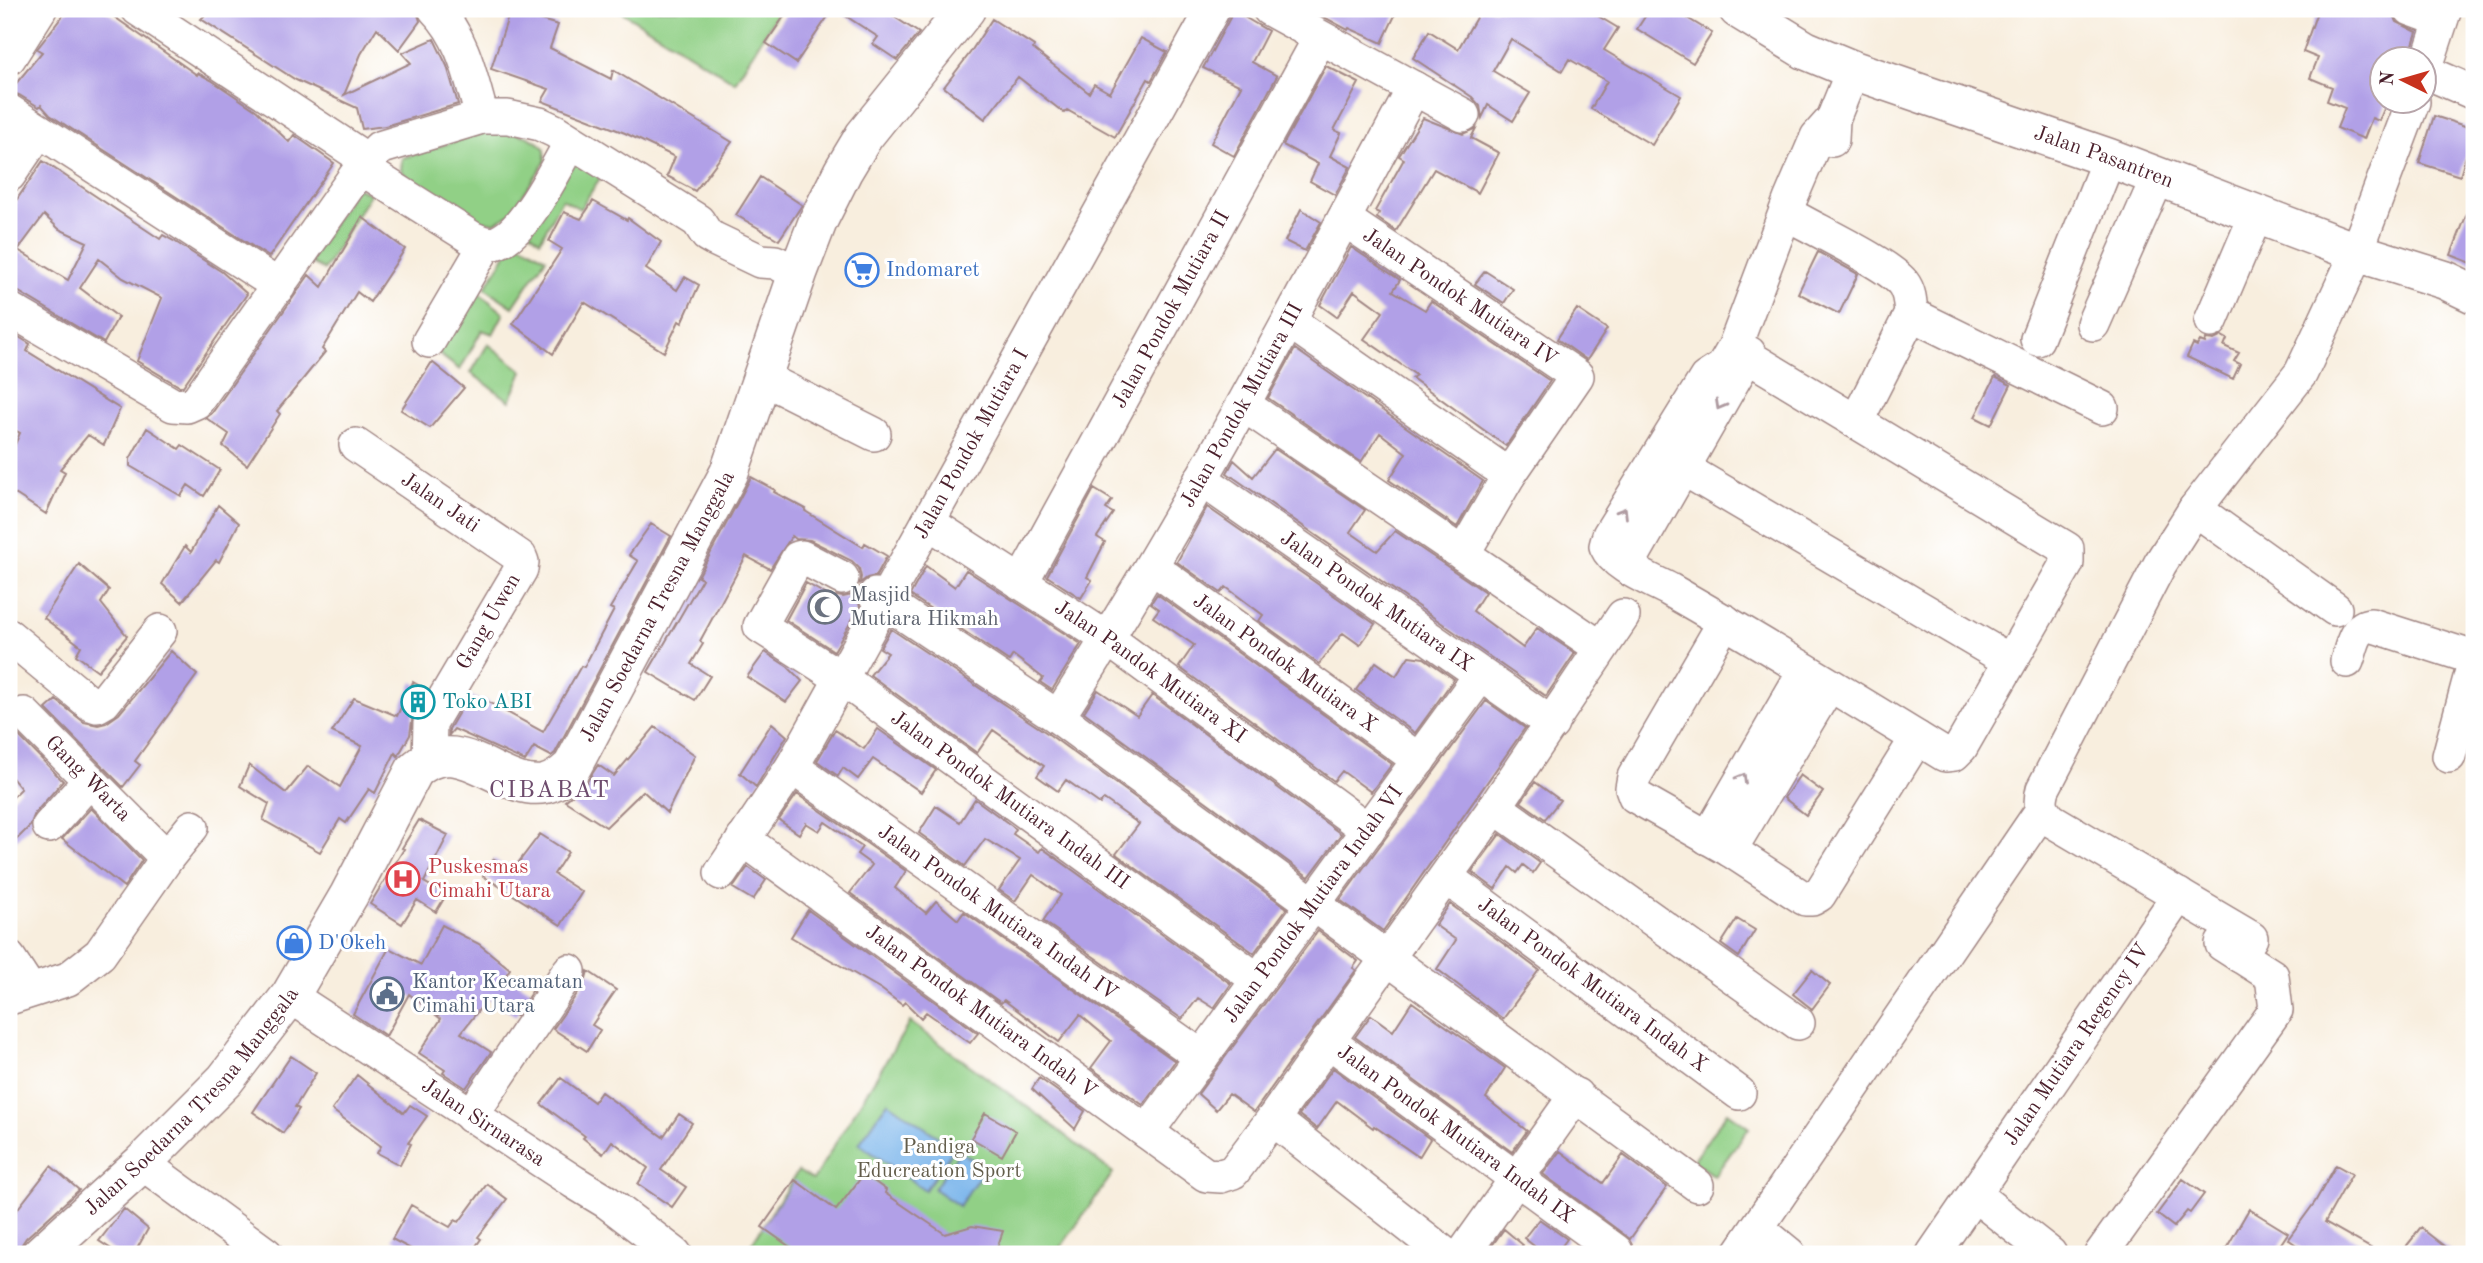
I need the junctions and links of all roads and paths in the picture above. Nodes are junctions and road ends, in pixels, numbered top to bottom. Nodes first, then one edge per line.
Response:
1 (40, 9) edge
2 (138, 9) edge
3 (172, 9) edge
4 (435, 9) edge
5 (966, 9) edge
6 (1213, 9) edge
7 (1269, 9) edge
8 (1738, 9) edge
9 (2411, 9) edge
10 (2443, 14) edge
11 (1775, 19) edge
12 (1320, 38) junction
13 (2433, 46) edge
14 (9, 58) edge
15 (1853, 69) junction
16 (2438, 78) edge
17 (1415, 88) junction
18 (2474, 93) edge
19 (9, 111) edge
20 (1462, 115) dead end
21 (2408, 116) edge
22 (482, 117) junction
23 (39, 131) junction
24 (571, 142) junction
25 (2109, 158) junction
26 (369, 159) junction
27 (9, 175) edge
28 (2158, 177) junction
29 (1798, 209) junction
30 (2256, 215) junction
31 (1344, 219) junction
32 (486, 244) junction
33 (2356, 252) junction
34 (787, 268) junction
35 (279, 286) junction
36 (2474, 293) edge
37 (9, 309) edge
38 (1911, 314) junction
39 (1289, 321) junction
40 (2211, 321) dead end
41 (2093, 324) dead end
42 (2037, 339) dead end
43 (429, 341) dead end
44 (1741, 352) junction
45 (761, 377) junction
46 (1244, 405) junction
47 (2102, 408) dead end
48 (1856, 422) junction
49 (874, 434) dead end
50 (356, 445) dead end
51 (1684, 469) junction
52 (1509, 475) junction
53 (1200, 479) junction
54 (2195, 509) junction
55 (928, 522) junction
56 (1463, 554) junction
57 (522, 562) joint
58 (1627, 566) junction
59 (1152, 567) junction
60 (842, 578) dead end
61 (1021, 583) junction
62 (879, 598) junction
63 (2335, 609) dead end
64 (1623, 616) dead end
65 (1725, 621) junction
66 (160, 631) dead end
67 (9, 636) edge
68 (1108, 639) junction
69 (1601, 648) junction
70 (2010, 661) junction
71 (2347, 661) dead end
72 (2474, 661) edge
73 (1480, 676) junction
74 (1817, 677) junction
75 (841, 678) junction
76 (58, 679) junction
77 (15, 717) edge
78 (1058, 717) junction
79 (1552, 724) junction
80 (1917, 738) junction
81 (2449, 756) dead end
82 (429, 759) junction
83 (1419, 760) junction
84 (792, 767) junction
85 (90, 780) junction
86 (1495, 807) junction
87 (2042, 810) junction
88 (49, 825) dead end
89 (192, 827) dead end
90 (1368, 830) junction
91 (743, 839) junction
92 (1719, 844) junction
93 (167, 858) junction
94 (721, 873) dead end
95 (1446, 877) junction
96 (2174, 904) junction
97 (1313, 905) junction
98 (9, 958) edge
99 (1387, 960) junction
100 (569, 971) dead end
101 (1258, 980) junction
102 (19, 994) edge
103 (290, 996) junction
104 (1798, 1023) dead end
105 (1328, 1041) junction
106 (1202, 1057) junction
107 (1739, 1093) dead end
108 (1576, 1096) junction
109 (471, 1116) junction
110 (1273, 1119) junction
111 (1147, 1132) junction
112 (142, 1163) junction
113 (1518, 1178) junction
114 (1697, 1185) dead end
115 (1975, 1195) junction
116 (1748, 1241) edge
117 (1616, 1251) dead end
118 (41, 1254) edge
119 (266, 1254) edge
120 (675, 1254) edge
121 (1445, 1254) edge
122 (1463, 1254) edge
123 (1789, 1254) edge
124 (1933, 1254) edge
125 (2050, 1254) edge
126 (2101, 1254) edge

1 - 14 street
2 - 26 street
3 - 26 street
4 - 22 street
5 - 34 main road, Jalan Soedarna Tresna Manggala
6 - 55 street, Jalan Pondok Mutiara I
7 - 12 street
8 - 11 main road, Jalan Pasantren
9 - 10 street
10 - 13 street
11 - 15 main road, Jalan Pasantren
12 - 17 street
12 - 61 street, Jalan Pondok Mutiara II
15 - 25 main road, Jalan Pasantren
15 - 29 street
16 - 18 street
17 - 20 street
17 - 31 street, Jalan Pondok Mutiara III
19 - 23 street
21 - 33 street
22 - 24 street
22 - 26 street
23 - 27 street
23 - 35 street
24 - 32 street
24 - 34 street
25 - 28 main road, Jalan Pasantren
25 - 42 street
26 - 32 street
26 - 35 street
28 - 30 main road, Jalan Pasantren
28 - 41 street
29 - 38 street
29 - 44 street
30 - 33 main road, Jalan Pasantren
30 - 40 street
31 - 39 street, Jalan Pondok Mutiara III
31 - 52 street, Jalan Pondok Mutiara IV
32 - 43 street
33 - 36 main road, Jalan Pasantren
33 - 54 street
34 - 45 main road, Jalan Soedarna Tresna Manggala
35 - 37 street
38 - 47 street
38 - 48 street
39 - 46 street, Jalan Pondok Mutiara III
39 - 52 street
44 - 48 street
44 -> 51 street
58 -> 44 street
45 - 49 street
45 - 82 main road, Jalan Soedarna Tresna Manggala
46 - 53 street, Jalan Pondok Mutiara III
46 - 56 street
48 - 70 street
50 - 57 street, Jalan Jati
51 - 58 street
51 - 70 street
52 - 56 street
53 - 59 street, Jalan Pondok Mutiara III
53 - 73 street, Jalan Pondok Mutiara IX
54 - 63 street
54 - 87 street
55 - 61 street, Jalan Pandok Mutiara XI
55 - 62 street, Jalan Pondok Mutiara I
56 - 69 street
57 - 82 street, Gang Uwen
58 - 65 street
59 - 68 street, Jalan Pondok Mutiara III
59 - 83 street, Jalan Pondok Mutiara X
60 - 75 street, Jalan Pondok Mutiara Indah III
61 - 68 street, Jalan Pandok Mutiara XI
62 - 75 street, Jalan Pondok Mutiara I
62 - 78 street
64 - 69 street
65 - 74 street
65 - 92 street
66 - 76 street
67 - 76 street
68 - 78 street, Jalan Pondok Mutiara III
68 - 90 street, Jalan Pandok Mutiara XI
69 - 79 street
70 - 80 street
71 - 72 street
72 - 81 street
73 - 79 street, Jalan Pondok Mutiara IX
73 - 83 street, Jalan Pondok Mutiara Indah VI
74 - 80 street
74 - 92 street
75 - 84 street, Jalan Pondok Mutiara I
75 - 101 street, Jalan Pondok Mutiara Indah III
76 - 77 street
77 - 85 street, Gang Warta
78 - 97 street
79 - 86 street
80 - 92 street
82 - 103 main road, Jalan Soedarna Tresna Manggala
83 - 90 street, Jalan Pondok Mutiara Indah VI
84 - 91 street, Jalan Pondok Mutiara I
84 - 106 street, Jalan Pondok Mutiara Indah IV
85 - 88 street
85 - 93 street, Gang Warta
86 - 95 street
86 - 104 street
87 - 96 street
87 - 116 street
89 - 93 street
90 - 97 street, Jalan Pondok Mutiara Indah VI
91 - 94 street, Jalan Pondok Mutiara I
91 - 111 street, Jalan Pondok Mutiara Indah V
93 - 102 street
95 - 99 street
95 - 107 street, Jalan Pondok Mutiara Indah X
96 - 115 street, Jalan Mutiara Regency IV
96 - 126 street
97 - 99 street
97 - 101 street, Jalan Pondok Mutiara Indah VI
98 - 102 street
99 - 105 street
99 - 108 street
100 - 109 street
101 - 106 street, Jalan Pondok Mutiara Indah VI
103 - 109 street, Jalan Sirnarasa
103 - 112 main road, Jalan Soedarna Tresna Manggala
105 - 110 street
105 - 113 street, Jalan Pondok Mutiara Indah IX
106 - 111 street, Jalan Pondok Mutiara Indah VI
108 - 113 street
108 - 114 street
109 - 120 street, Jalan Sirnarasa
110 - 111 street, Jalan Pondok Mutiara Indah V
110 - 121 street
112 - 118 main road, Jalan Soedarna Tresna Manggala
112 - 119 street
113 - 117 street, Jalan Pondok Mutiara Indah IX
113 - 122 street
115 - 124 street, Jalan Mutiara Regency IV
115 - 125 street
116 - 123 street

